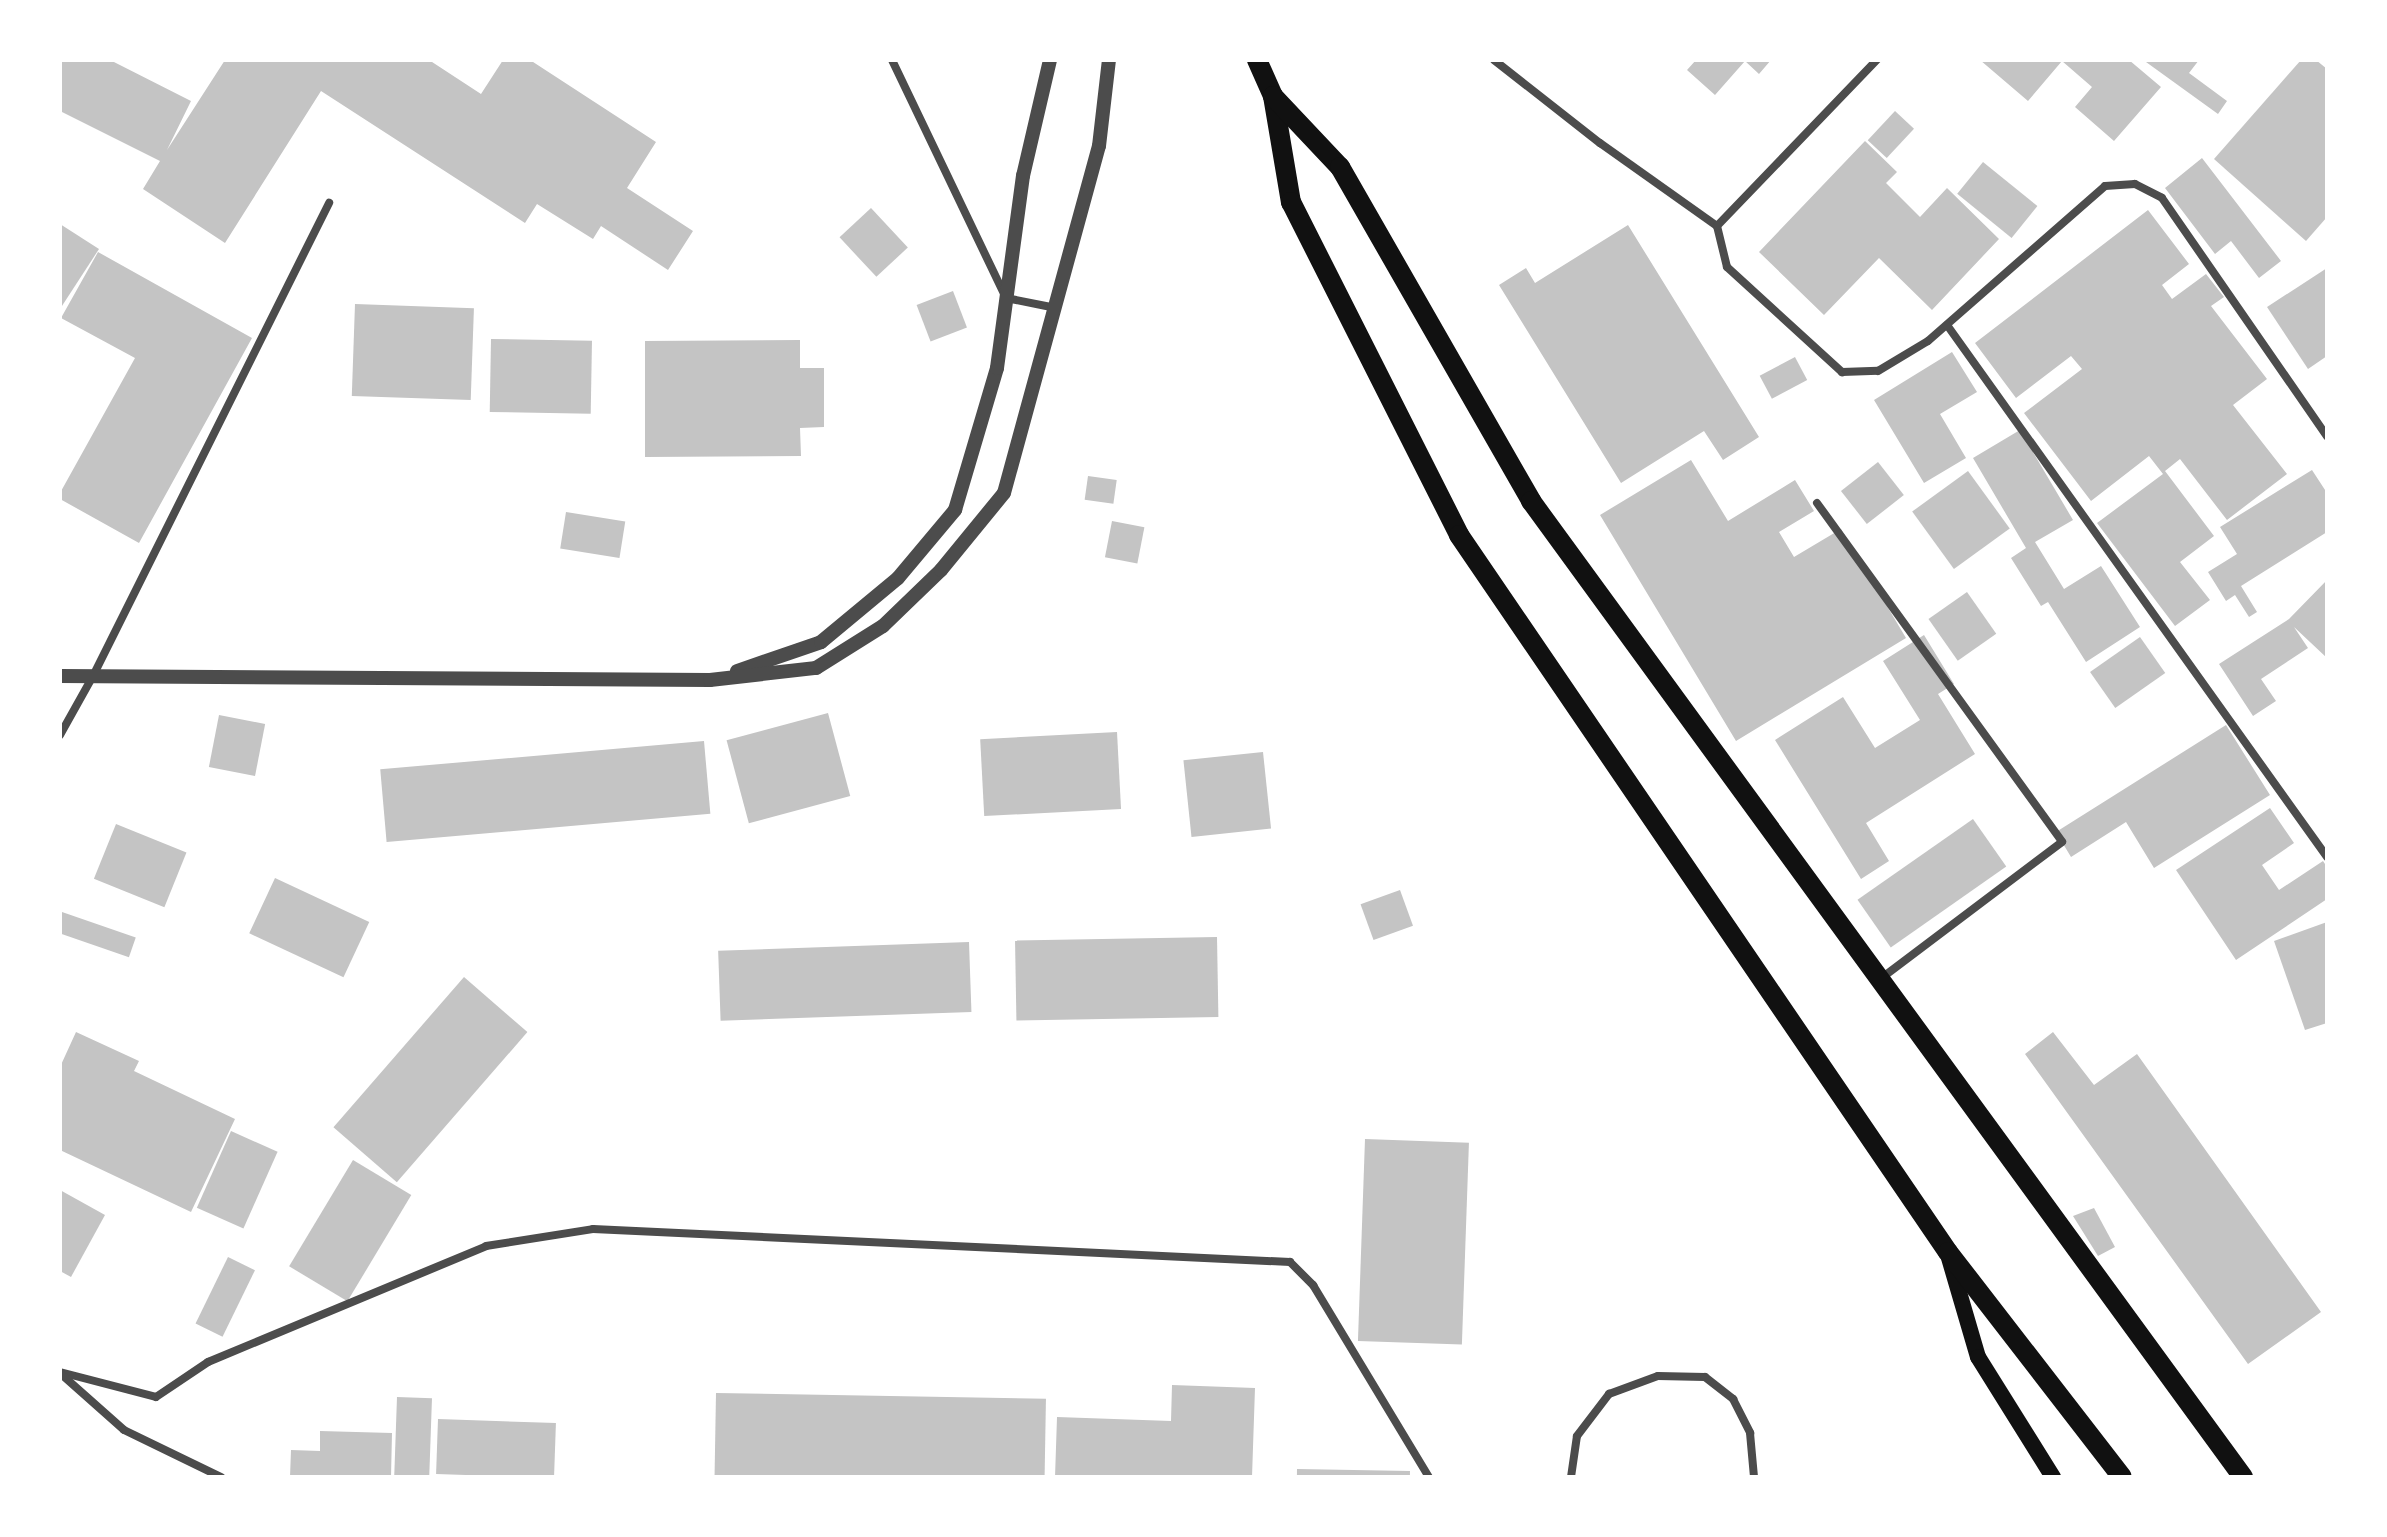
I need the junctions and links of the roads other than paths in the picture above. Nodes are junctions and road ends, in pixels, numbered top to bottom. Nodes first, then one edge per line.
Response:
1 (892, 60) edge
2 (1050, 60) edge
3 (1109, 60) edge
4 (1257, 60) edge
5 (1494, 60) edge
6 (1877, 60) edge
7 (1273, 96) junction
8 (329, 203) dead end
9 (1717, 226) junction
10 (1006, 298) junction
11 (1056, 308) junction
12 (1947, 325) junction
13 (2327, 436) edge
14 (1817, 503) dead end
15 (60, 676) edge
16 (93, 676) junction
17 (710, 680) junction
18 (60, 735) edge
19 (2327, 857) edge
20 (1880, 979) junction
21 (1948, 1252) junction
22 (60, 1373) edge
23 (221, 1477) edge
24 (1429, 1477) edge
25 (1571, 1477) edge
26 (1754, 1477) edge
27 (2053, 1477) edge
28 (2122, 1477) edge
29 (2243, 1477) edge

1 - 10 street
2 - 10 street
3 - 11 street
4 - 7 main road
5 - 9 street
6 - 9 street
7 - 20 main road
7 - 21 main road
8 - 16 street
9 - 12 street
10 - 11 street
10 - 17 street
11 - 17 street
12 - 13 street
12 - 19 street
14 - 20 street
15 - 16 street
16 - 17 street
16 - 18 street
20 - 29 main road
21 - 27 main road
21 - 28 main road
22 - 23 street
22 - 24 street
25 - 26 street

